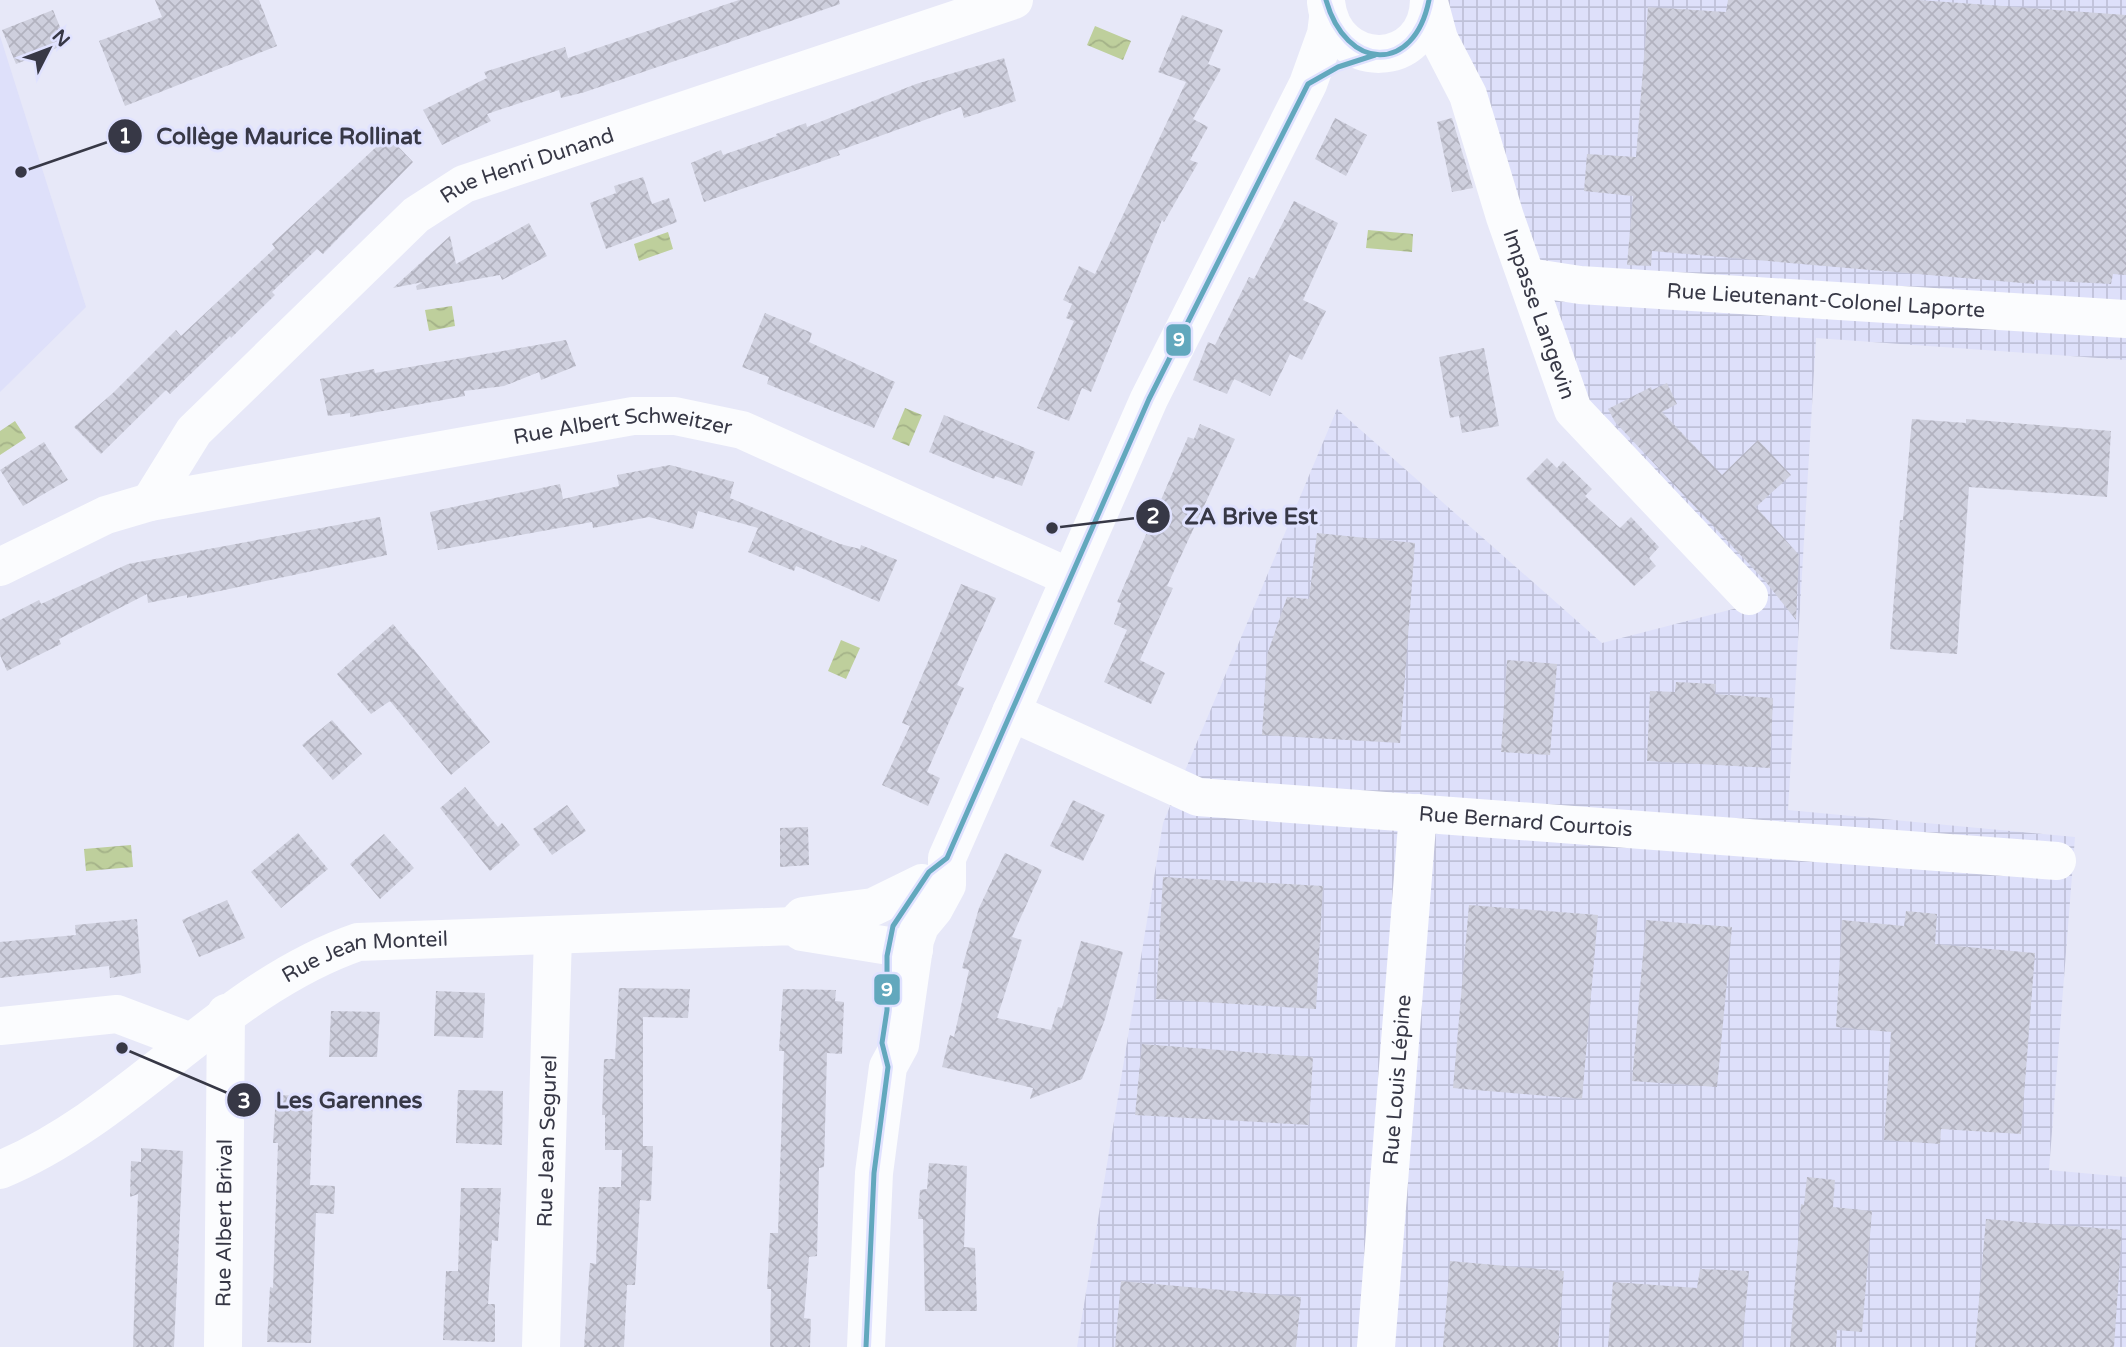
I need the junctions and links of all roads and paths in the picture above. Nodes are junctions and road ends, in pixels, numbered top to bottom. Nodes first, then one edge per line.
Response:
1 (1014, 0) edge
2 (1429, 1) edge
3 (1321, 7) edge
4 (1384, 54) junction
5 (1308, 84) junction
6 (1468, 95) junction
7 (1528, 277) junction
8 (2126, 319) edge
9 (150, 502) junction
10 (0, 567) edge
11 (1069, 577) junction
12 (1749, 596) dead end
13 (1011, 712) junction
14 (1418, 813) junction
15 (2057, 861) dead end
16 (934, 871) junction
17 (794, 926) junction
18 (552, 935) junction
19 (902, 948) junction
20 (226, 1013) junction
21 (0, 1026) edge
22 (191, 1042) junction
23 (0, 1170) edge
24 (223, 1347) edge
25 (541, 1347) edge
26 (866, 1347) edge
27 (1376, 1347) edge

1 - 9 street, Rue Henri Dunand
2 - 4 street
2 - 6 street, Impasse Langevin
3 - 4 street
3 - 5 street
4 - 5 street
4 - 6 street
5 - 11 street
6 - 7 street, Impasse Langevin
7 - 8 street, Rue Lieutenant-Colonel Laporte
7 - 12 street, Impasse Langevin
9 - 10 street, Rue Albert Schweitzer
9 - 11 street, Rue Albert Schweitzer
11 - 13 street
13 - 14 street, Rue Bernard Courtois
13 - 16 street
14 - 15 street, Rue Bernard Courtois
14 - 27 street, Rue Louis Lépine
16 - 17 street, Rue Jean Monteil
16 - 19 street
17 - 18 street, Rue Jean Monteil
17 - 19 street, Rue Jean Monteil
18 - 20 street, Rue Jean Monteil
18 - 25 street, Rue Jean Segurel
19 - 26 street
20 - 22 street, Rue Jean Monteil
20 - 24 street, Rue Albert Brival
21 - 22 street
22 - 23 street, Rue Jean Monteil

